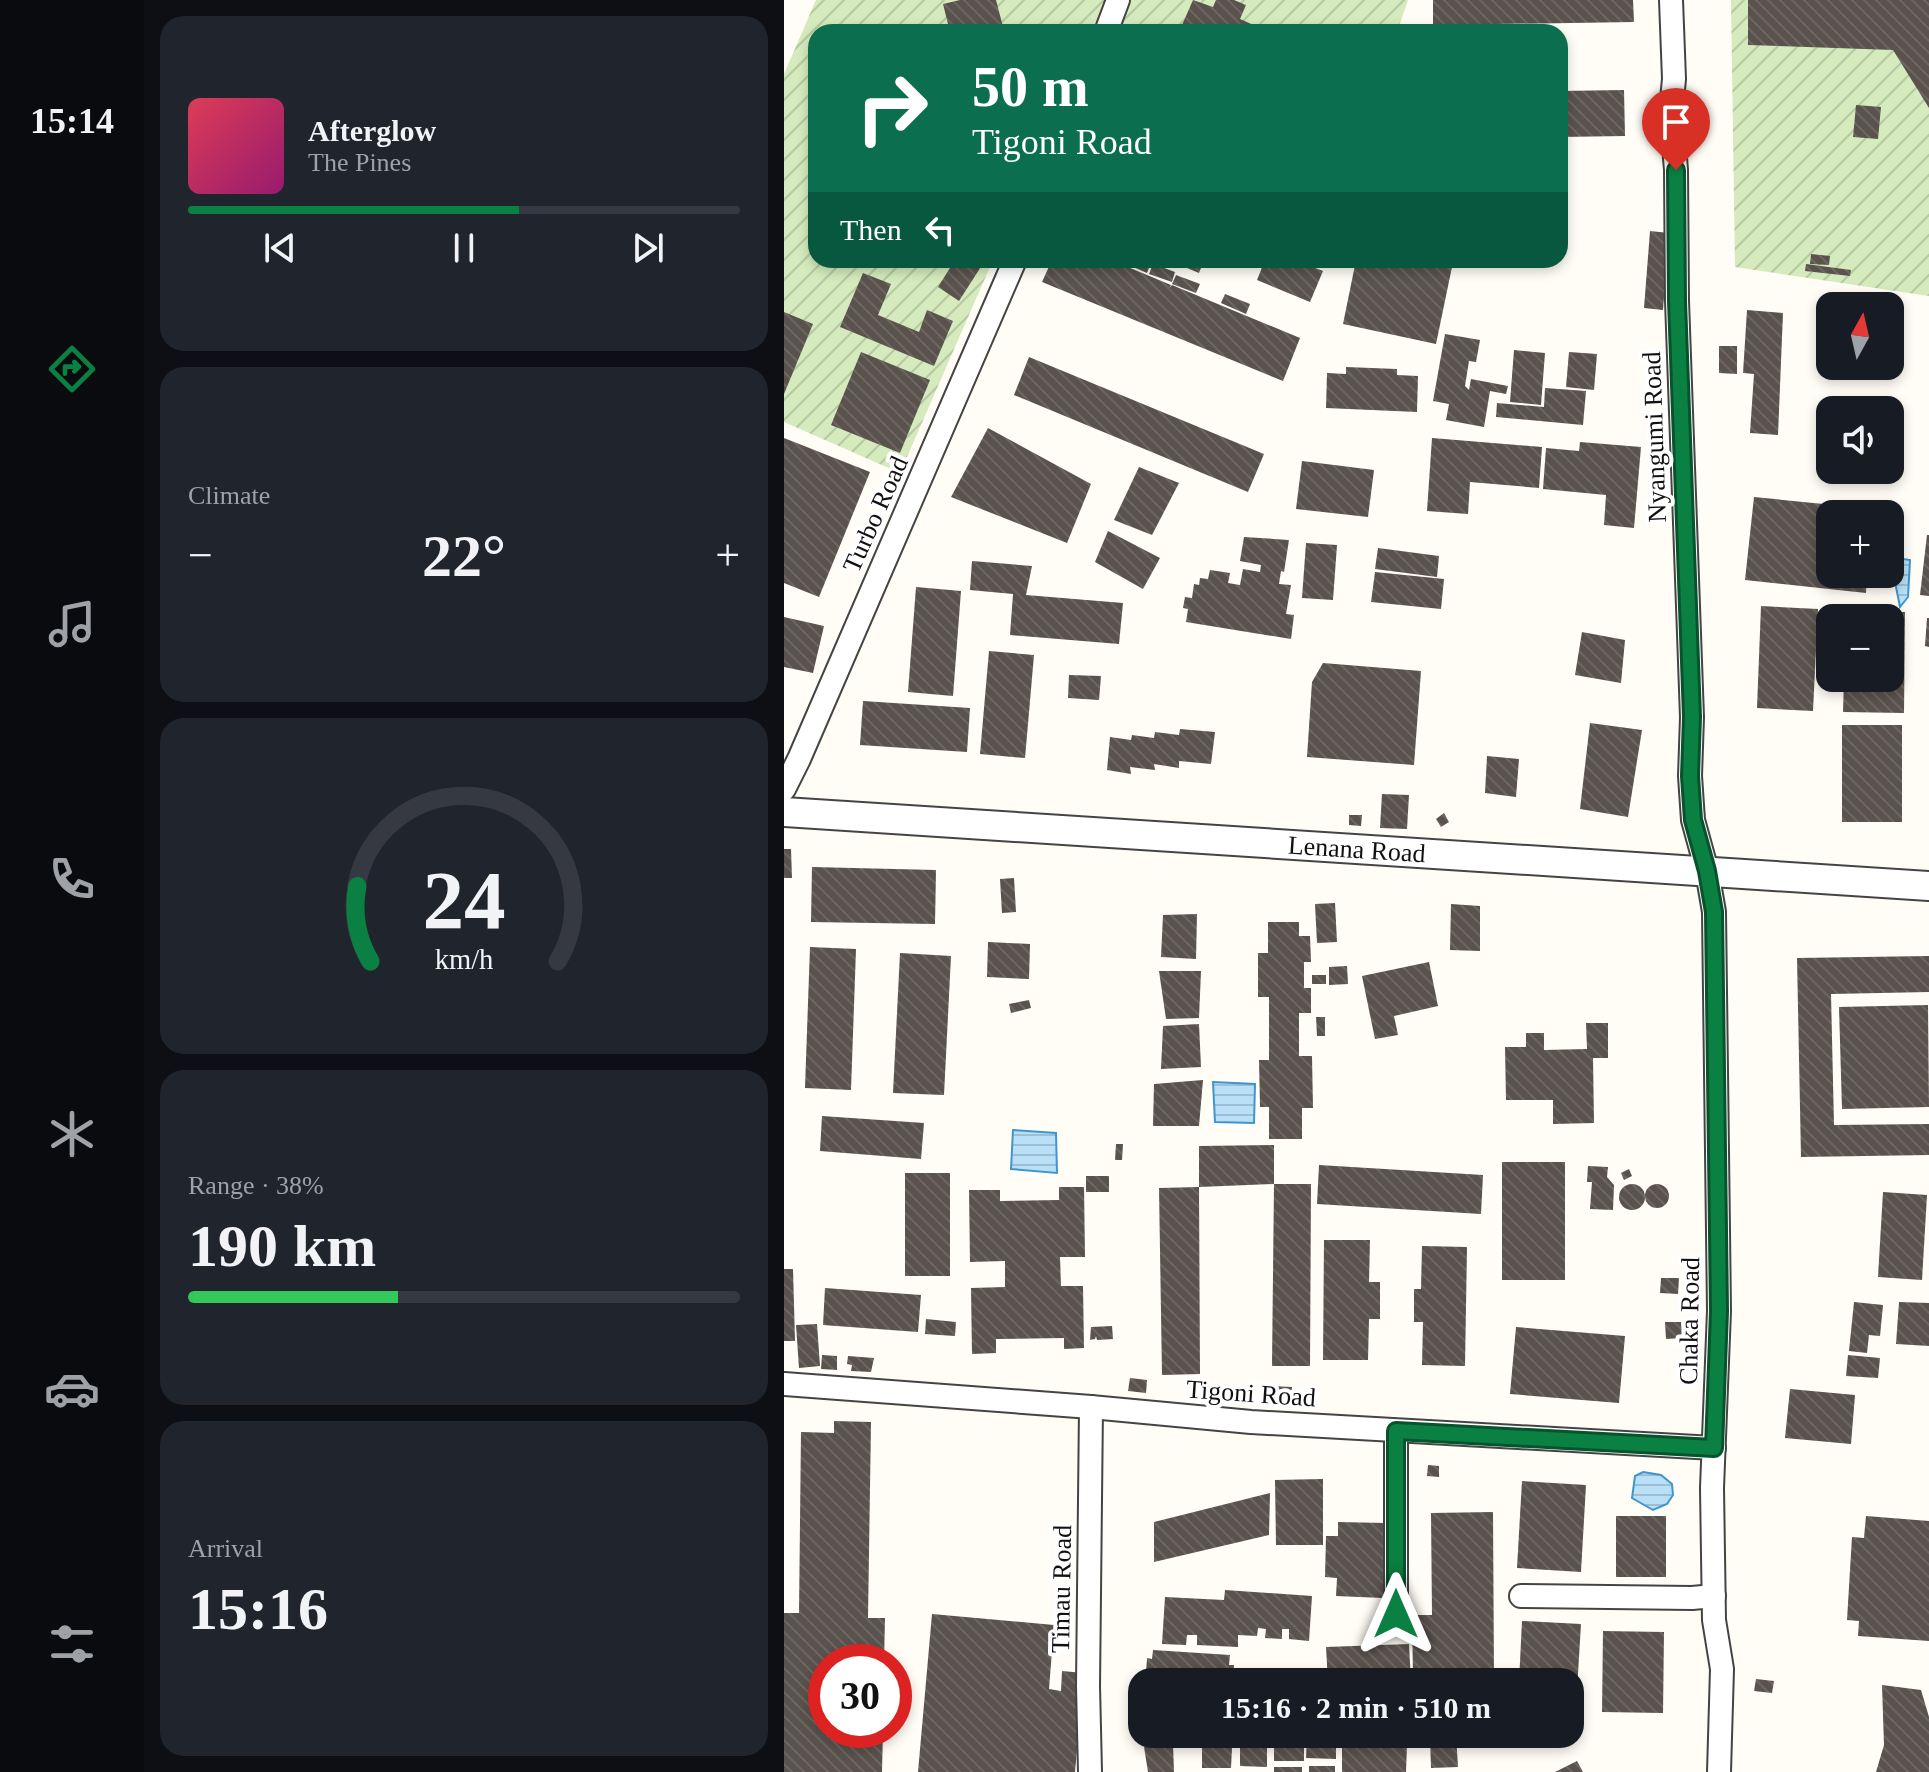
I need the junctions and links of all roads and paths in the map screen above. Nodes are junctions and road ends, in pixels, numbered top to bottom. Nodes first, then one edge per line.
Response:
1 (1118, 0) edge
2 (1671, 0) edge
3 (1109, 24) edge
4 (1012, 268) edge
5 (784, 789) edge
6 (784, 812) edge
7 (1707, 871) junction
8 (1929, 886) edge
9 (784, 1384) edge
10 (1091, 1407) junction
11 (1396, 1431) junction
12 (1714, 1448) junction
13 (1521, 1596) dead end
14 (1714, 1596) junction
15 (1396, 1614) dead end
16 (1090, 1772) edge
17 (1719, 1772) edge

1 - 3 street
2 - 7 street, Nyangumi Road
4 - 5 street, Turbo Road
6 - 7 street, Lenana Road
7 - 8 street, Lenana Road
7 - 12 street, Chaka Road
9 - 10 street, Tigoni Road
10 - 11 street, Tigoni Road
10 - 16 street, Timau Road
11 - 12 street, Tigoni Road
11 - 15 street
12 - 14 street, Chaka Road
13 - 14 street
14 - 17 street, Chaka Road

